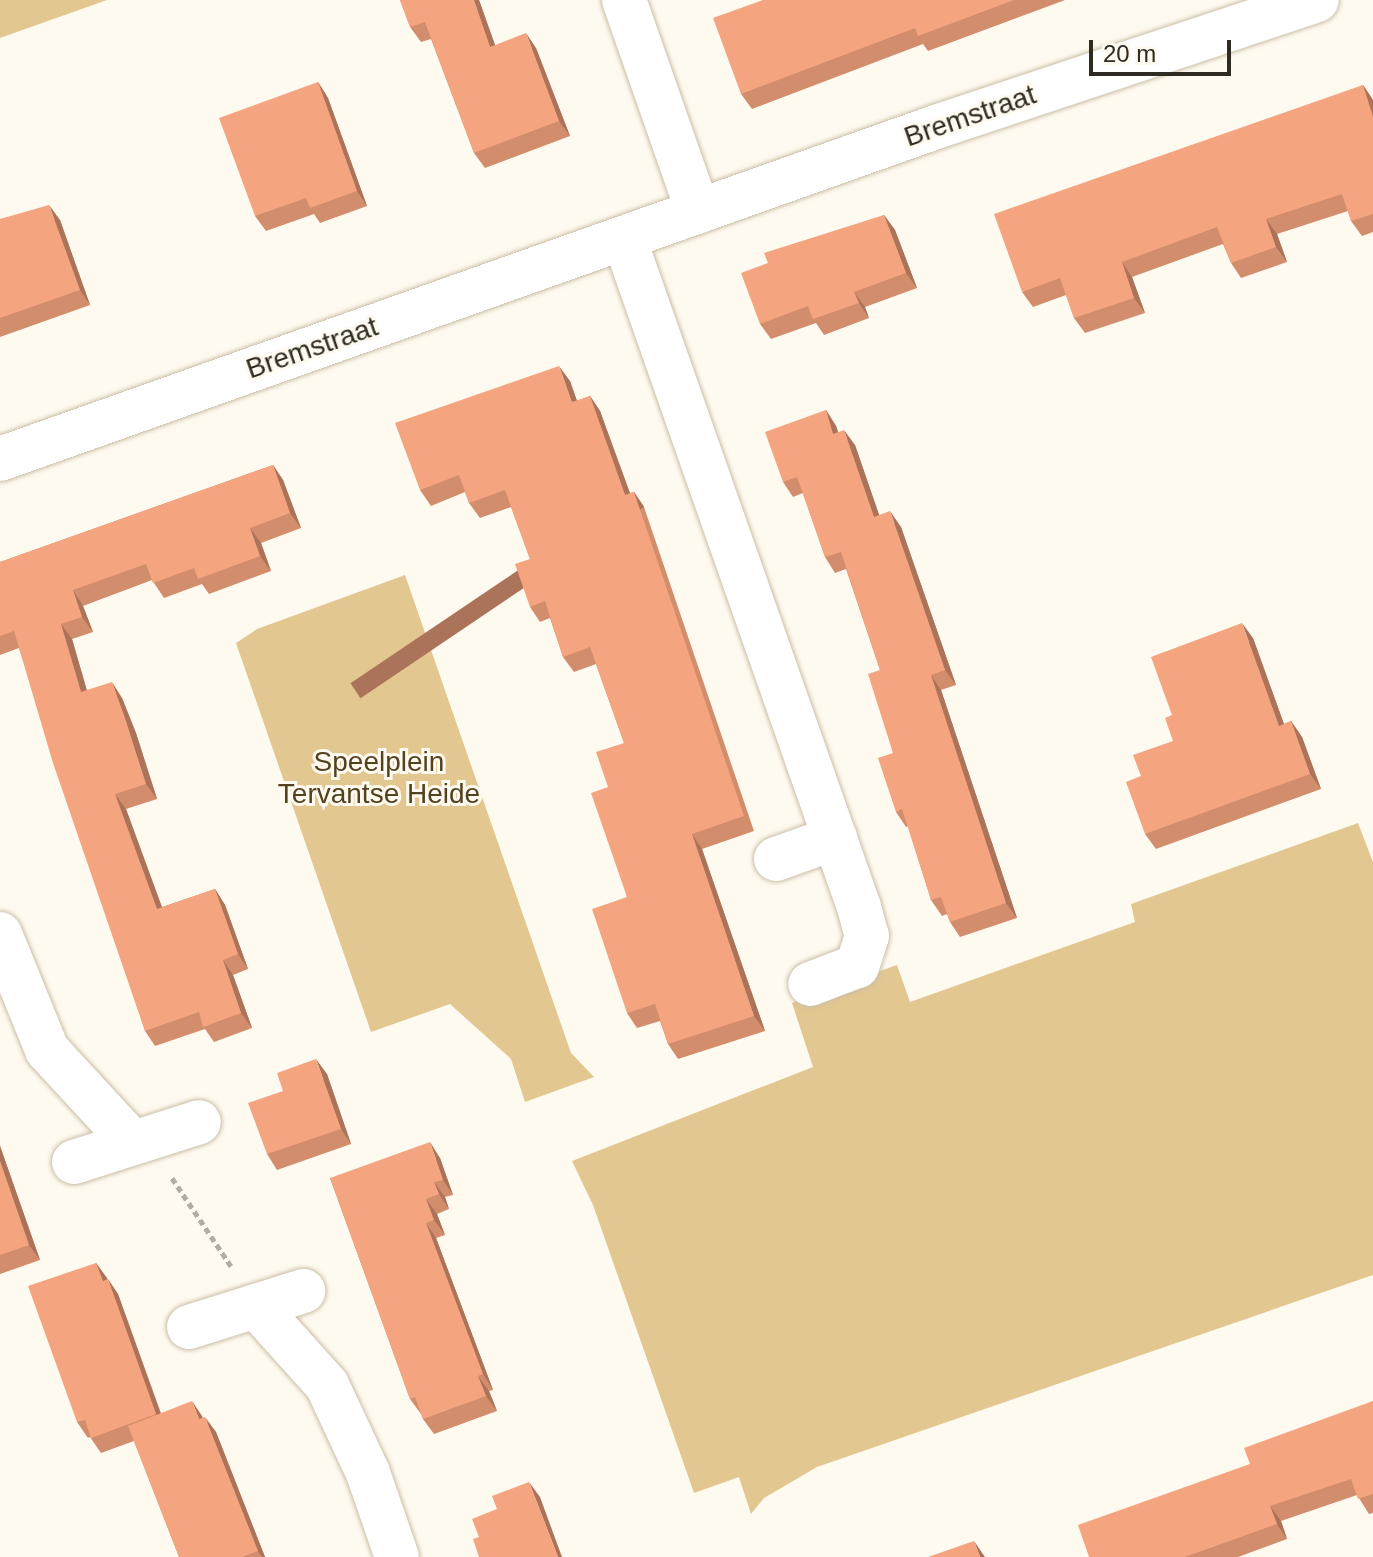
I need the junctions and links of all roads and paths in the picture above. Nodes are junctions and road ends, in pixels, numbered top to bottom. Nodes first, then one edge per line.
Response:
1 (624, 0) edge
2 (1317, 0) edge
3 (698, 211) junction
4 (624, 238) junction
5 (0, 459) edge
6 (835, 838) junction
7 (776, 859) dead end
8 (0, 934) edge
9 (810, 984) dead end
10 (199, 1122) dead end
11 (131, 1141) junction
12 (74, 1162) dead end
13 (303, 1291) dead end
14 (256, 1306) junction
15 (189, 1327) dead end
16 (397, 1557) edge

1 - 3 street
2 - 3 street, Bremstraat
3 - 4 street, Bremstraat
4 - 5 street, Bremstraat
4 - 6 street
6 - 7 street
6 - 9 street
8 - 11 street
10 - 11 street
11 - 12 street
11 - 14 path
13 - 14 street
14 - 15 street
14 - 16 street

